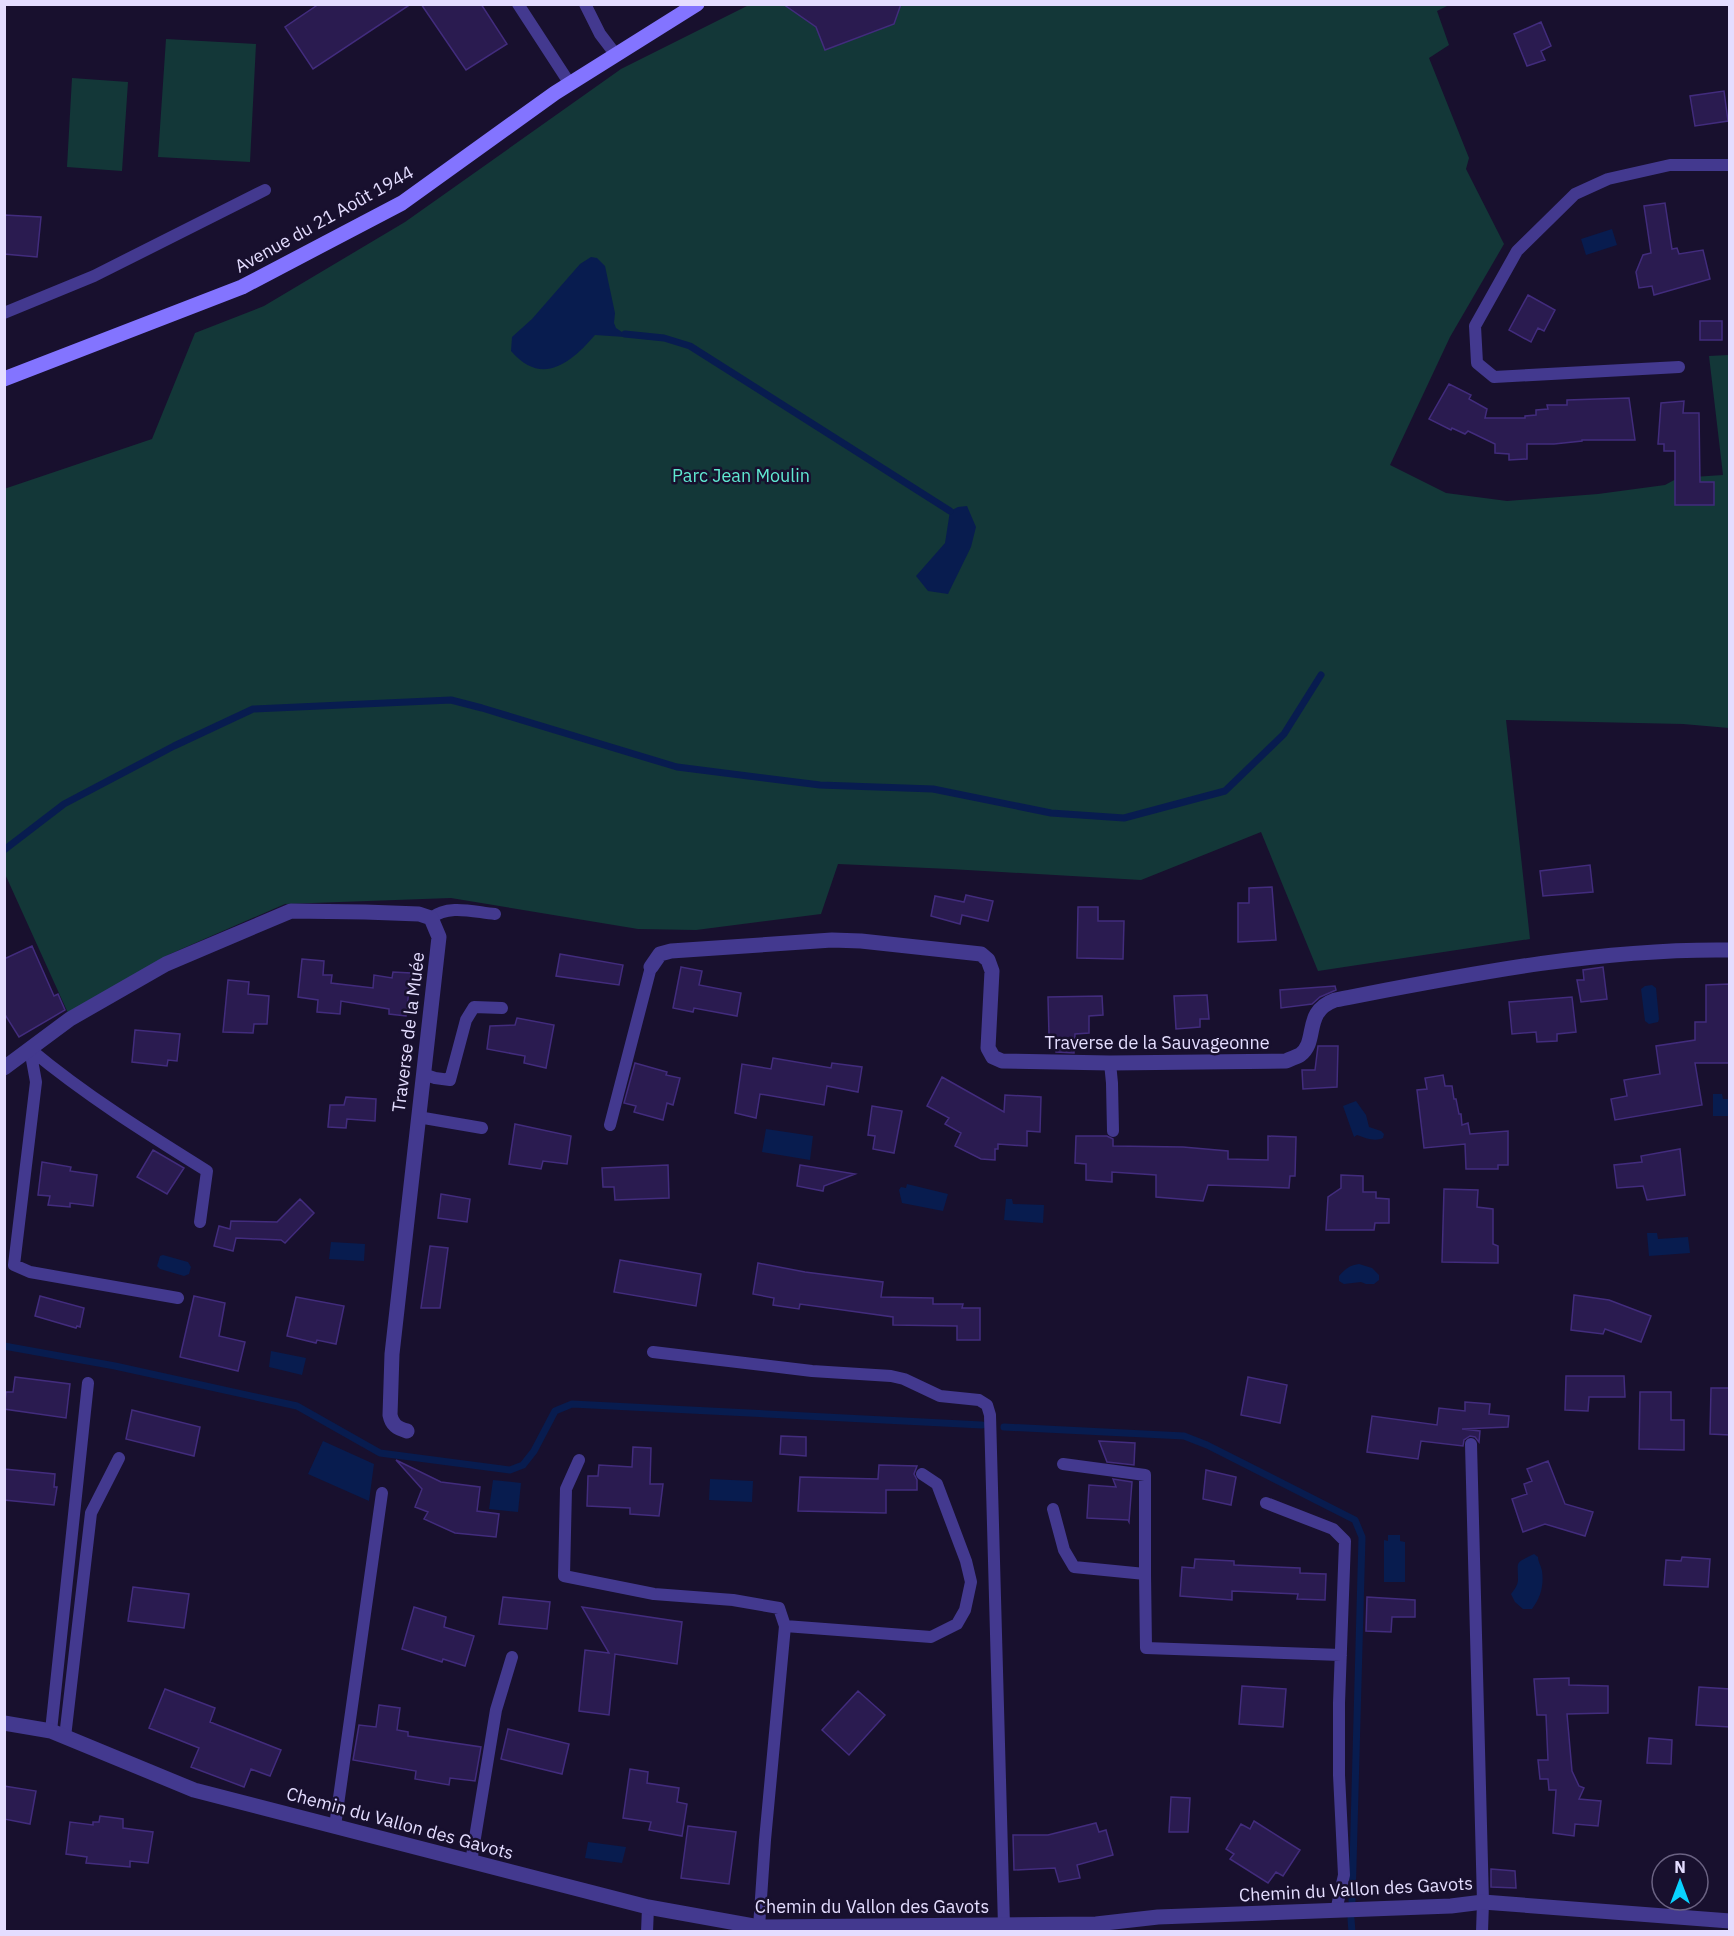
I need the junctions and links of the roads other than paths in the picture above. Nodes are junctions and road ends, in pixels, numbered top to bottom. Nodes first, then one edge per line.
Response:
1 (518, 4) edge
2 (585, 4) edge
3 (697, 4) edge
4 (616, 55) junction
5 (570, 84) junction
6 (1730, 165) edge
7 (266, 190) dead end
8 (4, 313) edge
9 (1679, 367) dead end
10 (4, 379) edge
11 (495, 914) dead end
12 (431, 918) junction
13 (1730, 950) edge
14 (651, 967) joint
15 (502, 1008) dead end
16 (30, 1049) junction
17 (1110, 1063) junction
18 (4, 1068) edge
19 (423, 1074) junction
20 (418, 1117) junction
21 (610, 1125) dead end
22 (482, 1128) dead end
23 (1113, 1131) dead end
24 (200, 1222) dead end
25 (178, 1298) dead end
26 (653, 1352) dead end
27 (88, 1383) dead end
28 (407, 1431) dead end
29 (1472, 1444) dead end
30 (119, 1458) dead end
31 (579, 1460) dead end
32 (1063, 1464) dead end
33 (922, 1474) dead end
34 (382, 1493) dead end
35 (1266, 1503) dead end
36 (1053, 1509) dead end
37 (1145, 1574) junction
38 (785, 1626) junction
39 (1341, 1656) junction
40 (512, 1658) dead end
41 (4, 1723) edge
42 (58, 1734) junction
43 (335, 1826) junction
44 (471, 1862) junction
45 (1483, 1902) junction
46 (648, 1906) junction
47 (1336, 1911) junction
48 (1730, 1921) edge
49 (1004, 1926) junction
50 (759, 1928) junction
51 (647, 1932) edge
52 (1482, 1932) edge

1 - 5 lane
2 - 4 lane
3 - 4 main road, Avenue du 21 Août 1944
4 - 5 main road, Avenue du 21 Août 1944
5 - 10 main road, Avenue du 21 Août 1944
6 - 9 lane
7 - 8 lane
11 - 12 lane
12 - 16 street
12 - 19 street, Traverse de la Muée
13 - 17 street, Traverse de la Sauvageonne
14 - 17 street, Traverse de la Sauvageonne
14 - 21 lane
15 - 19 lane
16 - 18 street
16 - 24 lane
16 - 25 lane
17 - 23 lane
19 - 20 street, Traverse de la Muée
20 - 22 lane
20 - 28 street, Traverse de la Muée
26 - 49 lane
27 - 42 lane
29 - 45 lane
30 - 42 lane
31 - 38 lane
32 - 37 lane
33 - 38 lane
34 - 43 lane
35 - 39 lane
36 - 37 lane
37 - 39 lane
38 - 50 lane
39 - 47 lane
40 - 44 lane
41 - 42 street, Chemin du Vallon des Gavots
42 - 43 street, Chemin du Vallon des Gavots
43 - 44 street, Chemin du Vallon des Gavots
44 - 46 street, Chemin du Vallon des Gavots
45 - 47 street, Chemin du Vallon des Gavots
45 - 48 street, Chemin du Vallon des Gavots
45 - 52 lane
46 - 50 street, Chemin du Vallon des Gavots
46 - 51 lane
47 - 49 street, Chemin du Vallon des Gavots
49 - 50 street, Chemin du Vallon des Gavots

